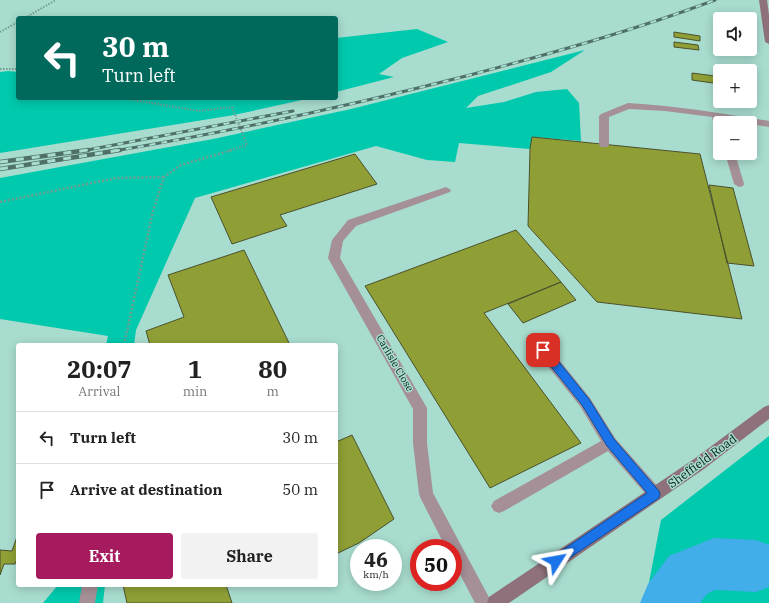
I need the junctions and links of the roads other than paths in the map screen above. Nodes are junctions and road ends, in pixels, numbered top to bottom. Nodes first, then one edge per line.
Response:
1 (763, 0) edge
2 (769, 42) edge
3 (716, 115) joint
4 (769, 124) edge
5 (604, 145) dead end
6 (732, 160) edge
7 (739, 184) dead end
8 (446, 190) dead end
9 (543, 350) dead end
10 (769, 411) edge
11 (610, 443) junction
12 (655, 494) junction
13 (499, 506) dead end
14 (90, 587) edge
15 (87, 603) edge
16 (484, 603) edge
17 (495, 603) edge

1 - 2 main road
3 - 4 street
3 - 5 street
6 - 7 street
8 - 16 street, Carlisle Close
9 - 11 street
10 - 12 main road, Sheffield Road
11 - 12 street
11 - 13 street
12 - 17 main road, Sheffield Road
14 - 15 street

